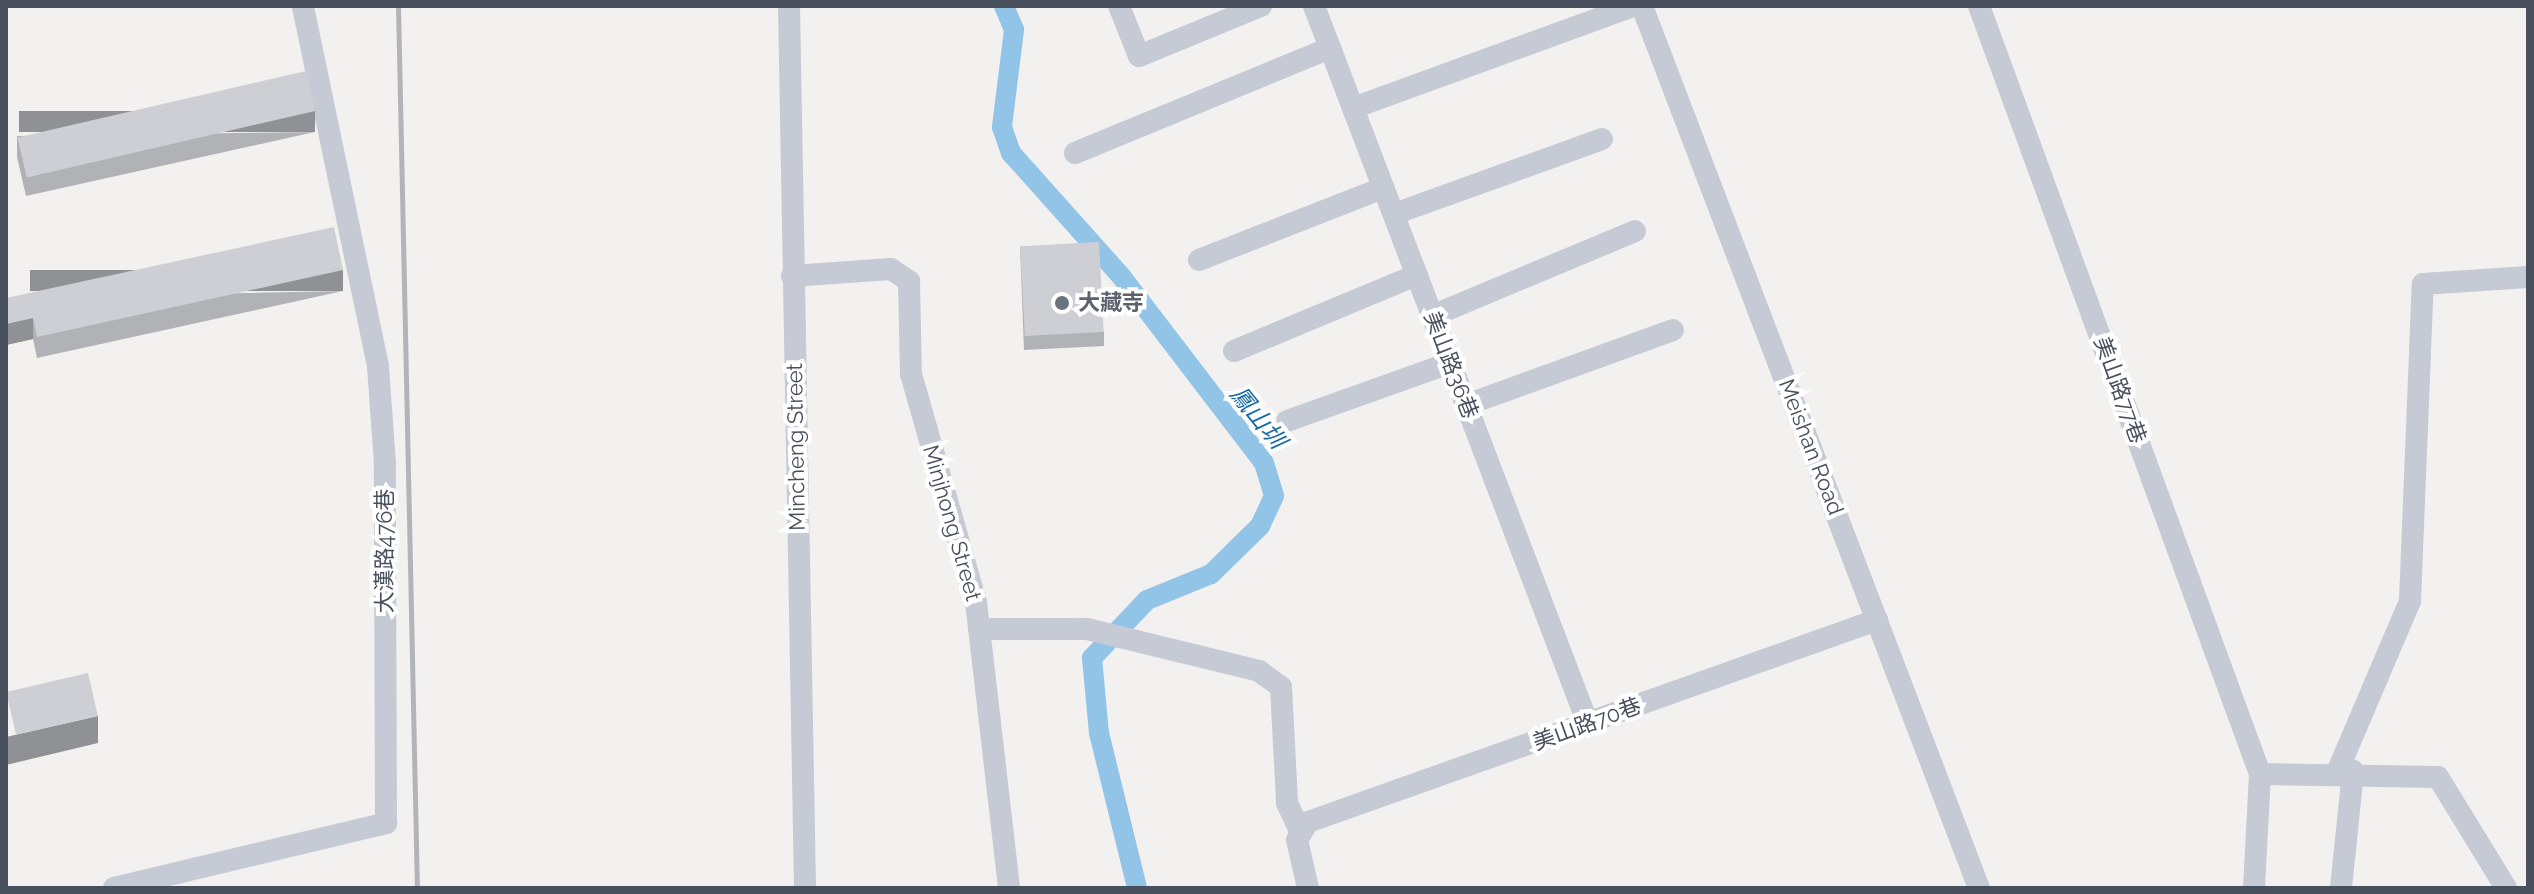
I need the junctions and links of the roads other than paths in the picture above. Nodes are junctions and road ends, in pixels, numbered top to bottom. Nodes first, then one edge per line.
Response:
1 (303, 6) edge
2 (789, 6) edge
3 (1119, 6) edge
4 (1261, 6) edge
5 (1314, 6) edge
6 (1634, 6) edge
7 (1642, 6) edge
8 (1979, 6) edge
9 (1330, 48) junction
10 (1353, 108) junction
11 (1602, 139) dead end
12 (1075, 153) dead end
13 (1383, 188) junction
14 (1394, 214) junction
15 (1635, 231) dead end
16 (1199, 260) dead end
17 (1417, 275) junction
18 (792, 276) junction
19 (2528, 277) edge
20 (1432, 316) junction
21 (1673, 330) dead end
22 (1234, 351) dead end
23 (1450, 363) junction
24 (1466, 405) junction
25 (1287, 421) dead end
26 (1877, 620) junction
27 (979, 629) junction
28 (1588, 724) junction
29 (2346, 771) junction
30 (2260, 774) junction
31 (1301, 833) junction
32 (114, 888) edge
33 (805, 888) edge
34 (1009, 888) edge
35 (1308, 888) edge
36 (1979, 888) edge
37 (2254, 888) edge
38 (2341, 888) edge
39 (2506, 888) edge

1 - 32 street, 大漢路476巷
2 - 18 street, Mincheng Street
3 - 4 street
5 - 9 street, 美山路36巷
6 - 10 street
7 - 26 street, Meishan Road
8 - 30 street, 美山路77巷
9 - 10 street, 美山路36巷
9 - 12 street
10 - 13 street, 美山路36巷
11 - 14 street
13 - 14 street, 美山路36巷
13 - 16 street
14 - 17 street, 美山路36巷
15 - 20 street
17 - 20 street, 美山路36巷
17 - 22 street
18 - 27 street, Minjhong Street
18 - 33 street, Mincheng Street
19 - 29 street
20 - 23 street, 美山路36巷
21 - 24 street
23 - 24 street, 美山路36巷
23 - 25 street
24 - 28 street, 美山路36巷
26 - 28 street, 美山路70巷
26 - 36 street, Meishan Road
27 - 31 street
27 - 34 street, Minjhong Street
28 - 31 street, 美山路70巷
29 - 30 street
29 - 38 street
29 - 39 street
30 - 37 street, 美山路77巷
31 - 35 street

